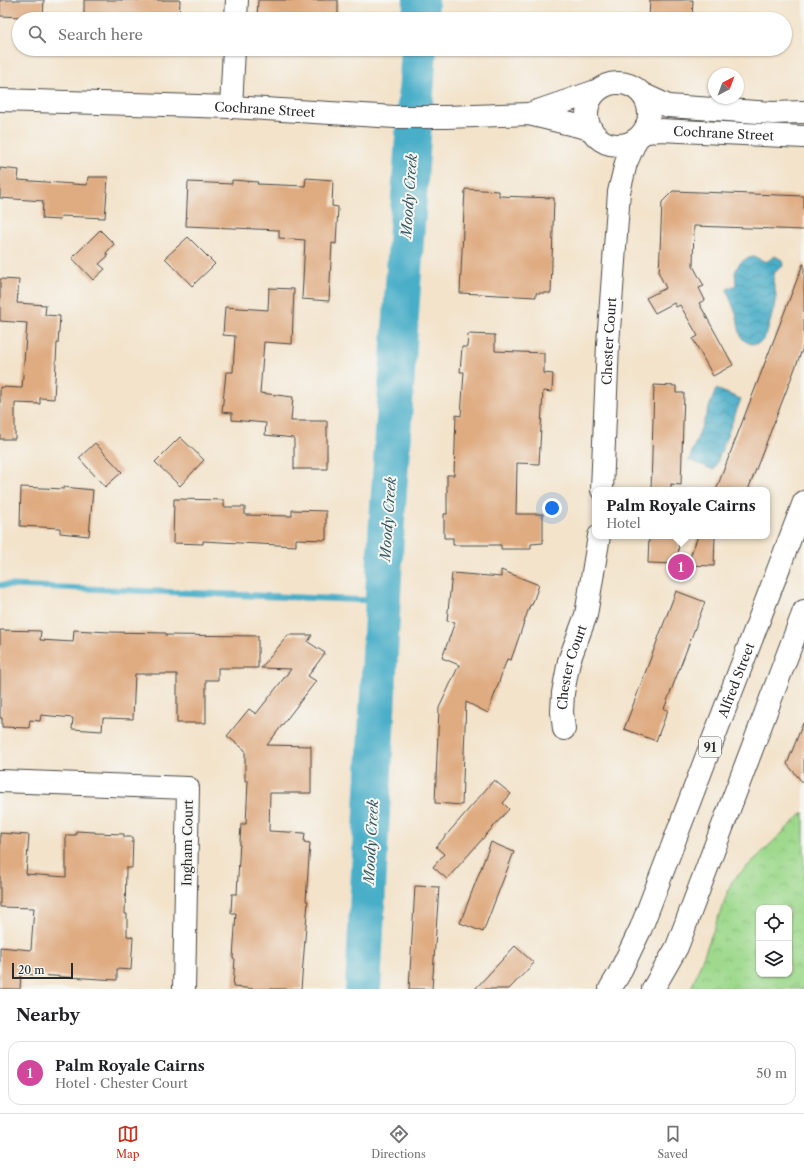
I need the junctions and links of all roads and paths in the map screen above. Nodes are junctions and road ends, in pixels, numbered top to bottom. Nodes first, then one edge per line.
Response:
1 (237, 0) edge
2 (236, 12) edge
3 (234, 56) edge
4 (596, 91) junction
5 (642, 94) junction
6 (0, 100) edge
7 (230, 107) junction
8 (804, 112) edge
9 (529, 114) junction
10 (594, 133) junction
11 (640, 137) junction
12 (804, 137) edge
13 (618, 192) junction
14 (602, 487) edge
15 (804, 502) edge
16 (599, 539) edge
17 (804, 611) edge
18 (564, 729) dead end
19 (0, 781) edge
20 (184, 989) edge
21 (610, 989) edge
22 (653, 989) edge

1 - 2 street
3 - 7 street
4 - 5 street
4 - 9 street, Cochrane Street
4 - 10 street
5 - 8 street, Cochrane Street
5 - 11 street
6 - 7 street, Cochrane Street
7 - 9 street, Cochrane Street
9 - 10 street, Cochrane Street
10 - 11 street
10 - 13 street
11 - 12 street, Cochrane Street
11 - 13 street
13 - 14 street, Chester Court
15 - 21 street, Alfred Street / 91
16 - 18 street, Chester Court
17 - 22 street
19 - 20 street, Ingham Court

